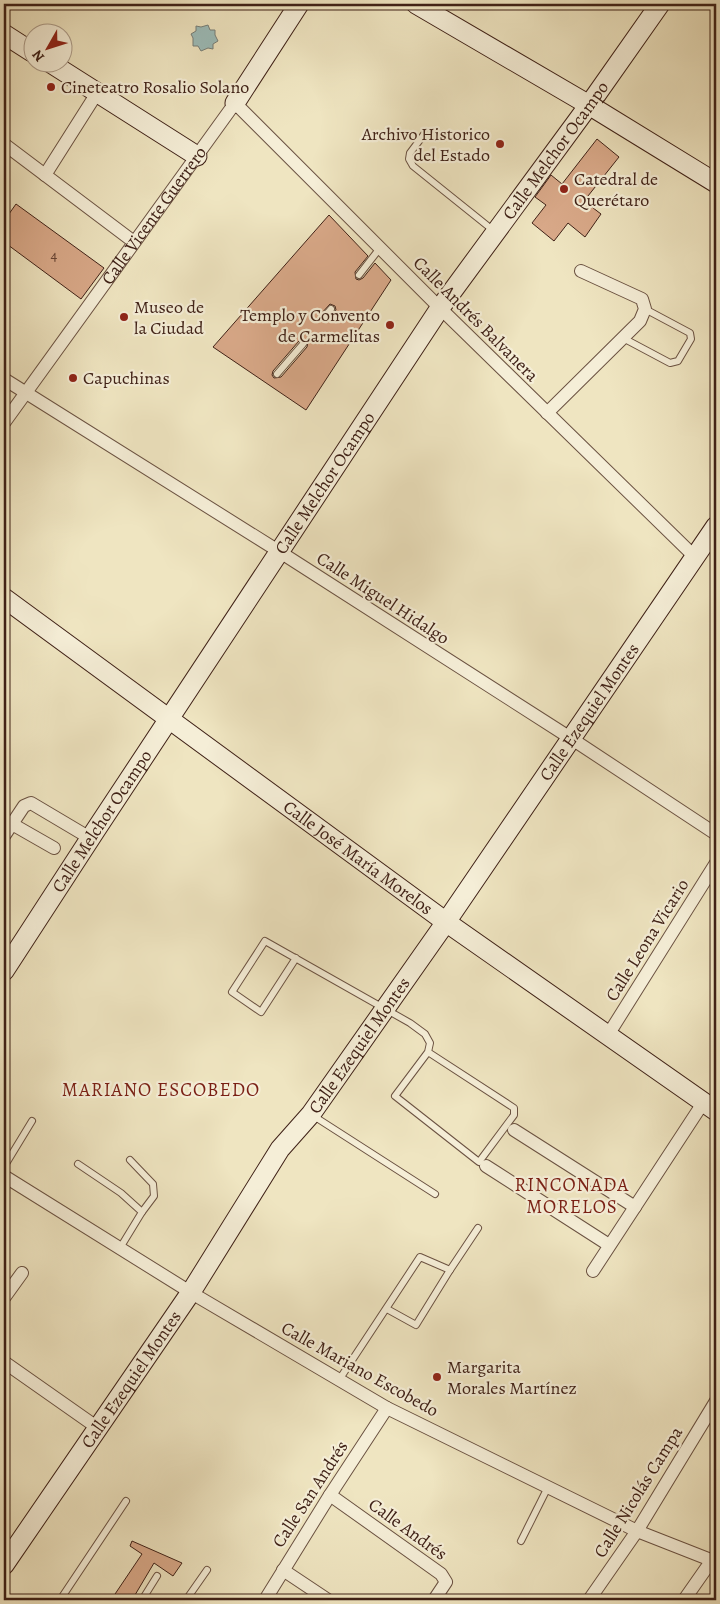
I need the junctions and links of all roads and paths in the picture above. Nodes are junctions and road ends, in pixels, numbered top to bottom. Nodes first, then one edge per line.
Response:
1 (299, 4) edge
2 (416, 4) edge
3 (660, 4) edge
4 (4, 34) edge
5 (22, 46) edge
6 (65, 72) edge
7 (97, 92) junction
8 (235, 103) junction
9 (589, 105) junction
10 (425, 133) dead end
11 (4, 144) edge
12 (197, 156) junction
13 (45, 175) junction
14 (716, 182) edge
15 (495, 232) junction
16 (134, 242) junction
17 (380, 248) junction
18 (581, 271) dead end
19 (359, 275) dead end
20 (440, 308) junction
21 (331, 309) dead end
22 (646, 310) junction
23 (325, 316) dead end
24 (623, 338) junction
25 (303, 344) dead end
26 (277, 374) dead end
27 (4, 379) edge
28 (26, 394) junction
29 (547, 413) junction
30 (4, 423) edge
31 (716, 526) edge
32 (280, 552) junction
33 (695, 557) junction
34 (4, 598) edge
35 (170, 718) junction
36 (572, 739) junction
37 (12, 824) junction
38 (716, 834) edge
39 (4, 836) edge
40 (90, 838) junction
41 (54, 848) dead end
42 (716, 863) edge
43 (446, 922) junction
44 (296, 958) junction
45 (4, 971) edge
46 (385, 1008) junction
47 (608, 1035) junction
48 (428, 1052) junction
49 (710, 1107) edge
50 (311, 1114) junction
51 (32, 1121) dead end
52 (514, 1130) dead end
53 (130, 1160) dead end
54 (78, 1164) dead end
55 (486, 1166) dead end
56 (4, 1167) edge
57 (4, 1176) edge
58 (435, 1194) dead end
59 (635, 1207) junction
60 (142, 1212) junction
61 (478, 1228) dead end
62 (609, 1245) junction
63 (120, 1248) junction
64 (450, 1270) junction
65 (593, 1271) dead end
66 (22, 1273) dead end
67 (191, 1292) junction
68 (4, 1298) edge
69 (387, 1309) junction
70 (4, 1362) edge
71 (339, 1380) junction
72 (716, 1401) edge
73 (387, 1408) junction
74 (98, 1428) junction
75 (548, 1487) junction
76 (330, 1495) junction
77 (126, 1501) dead end
78 (637, 1530) junction
79 (522, 1541) dead end
80 (714, 1561) edge
81 (4, 1565) edge
82 (207, 1570) dead end
83 (283, 1570) junction
84 (157, 1576) dead end
85 (60, 1600) edge
86 (142, 1600) edge
87 (186, 1600) edge
88 (265, 1600) edge
89 (328, 1600) edge
90 (434, 1600) edge
91 (588, 1600) edge
92 (684, 1600) edge

1 - 8 street, Calle Vicente Guerrero
2 - 9 street
3 - 9 street, Calle Melchor Ocampo
4 - 5 street
6 - 7 street
7 - 12 street
7 - 13 street
8 - 12 street, Calle Vicente Guerrero
8 - 17 street, Calle Andrés Balvanera
9 - 14 street
9 - 15 street, Calle Melchor Ocampo
10 - 15 lane
11 - 13 street
12 - 16 street, Calle Vicente Guerrero
13 - 16 street
15 - 20 street, Calle Melchor Ocampo
16 - 28 street, Calle Vicente Guerrero
17 - 19 lane
17 - 20 street, Calle Andrés Balvanera
18 - 22 street
20 - 29 street, Calle Andrés Balvanera
20 - 32 street, Calle Melchor Ocampo
21 - 23 lane
22 - 24 street
22 - 24 lane
24 - 29 street
25 - 26 lane
27 - 28 street, Calle Miguel Hidalgo
28 - 30 street, Calle Vicente Guerrero
28 - 32 street, Calle Miguel Hidalgo
29 - 33 street, Calle Andrés Balvanera
31 - 33 street, Calle Ezequiel Montes
32 - 35 street, Calle Melchor Ocampo
32 - 36 street, Calle Miguel Hidalgo
33 - 36 street, Calle Ezequiel Montes
34 - 35 street, Calle José María Morelos
35 - 40 street, Calle Melchor Ocampo
35 - 43 street, Calle José María Morelos
36 - 38 street, Calle Miguel Hidalgo
36 - 43 street, Calle Ezequiel Montes
37 - 39 street
37 - 40 street
37 - 41 street
40 - 45 street, Calle Melchor Ocampo
42 - 47 street, Calle Leona Vicario
43 - 46 street, Calle Ezequiel Montes
43 - 47 street, Calle José María Morelos
44 - 44 lane
44 - 46 lane
46 - 48 lane
46 - 50 street, Calle Ezequiel Montes
47 - 49 street, Calle José María Morelos
48 - 48 lane
49 - 59 street
50 - 58 lane
50 - 67 street, Calle Ezequiel Montes
51 - 56 lane
52 - 59 street
53 - 60 lane
54 - 60 lane
55 - 62 street
57 - 63 street, Calle Mariano Escobedo
59 - 62 street
60 - 63 lane
61 - 64 lane
62 - 65 street
63 - 67 street, Calle Mariano Escobedo
64 - 69 lane
64 - 69 lane
66 - 68 street
67 - 71 street, Calle Mariano Escobedo
67 - 74 street, Calle Ezequiel Montes
69 - 71 lane
70 - 74 street
71 - 73 street, Calle Mariano Escobedo
72 - 78 street, Calle Nicolás Campa
73 - 75 street, Calle Mariano Escobedo
73 - 76 street, Calle San Andrés
74 - 81 street, Calle Ezequiel Montes
75 - 78 street, Calle Mariano Escobedo
75 - 79 lane
76 - 83 street, Calle San Andrés
76 - 90 street, Calle Andrés
77 - 85 lane
78 - 80 street, Calle Mariano Escobedo
78 - 91 street, Calle Nicolás Campa
80 - 92 street
82 - 87 lane
83 - 88 street, Calle San Andrés
83 - 89 street
84 - 86 lane

